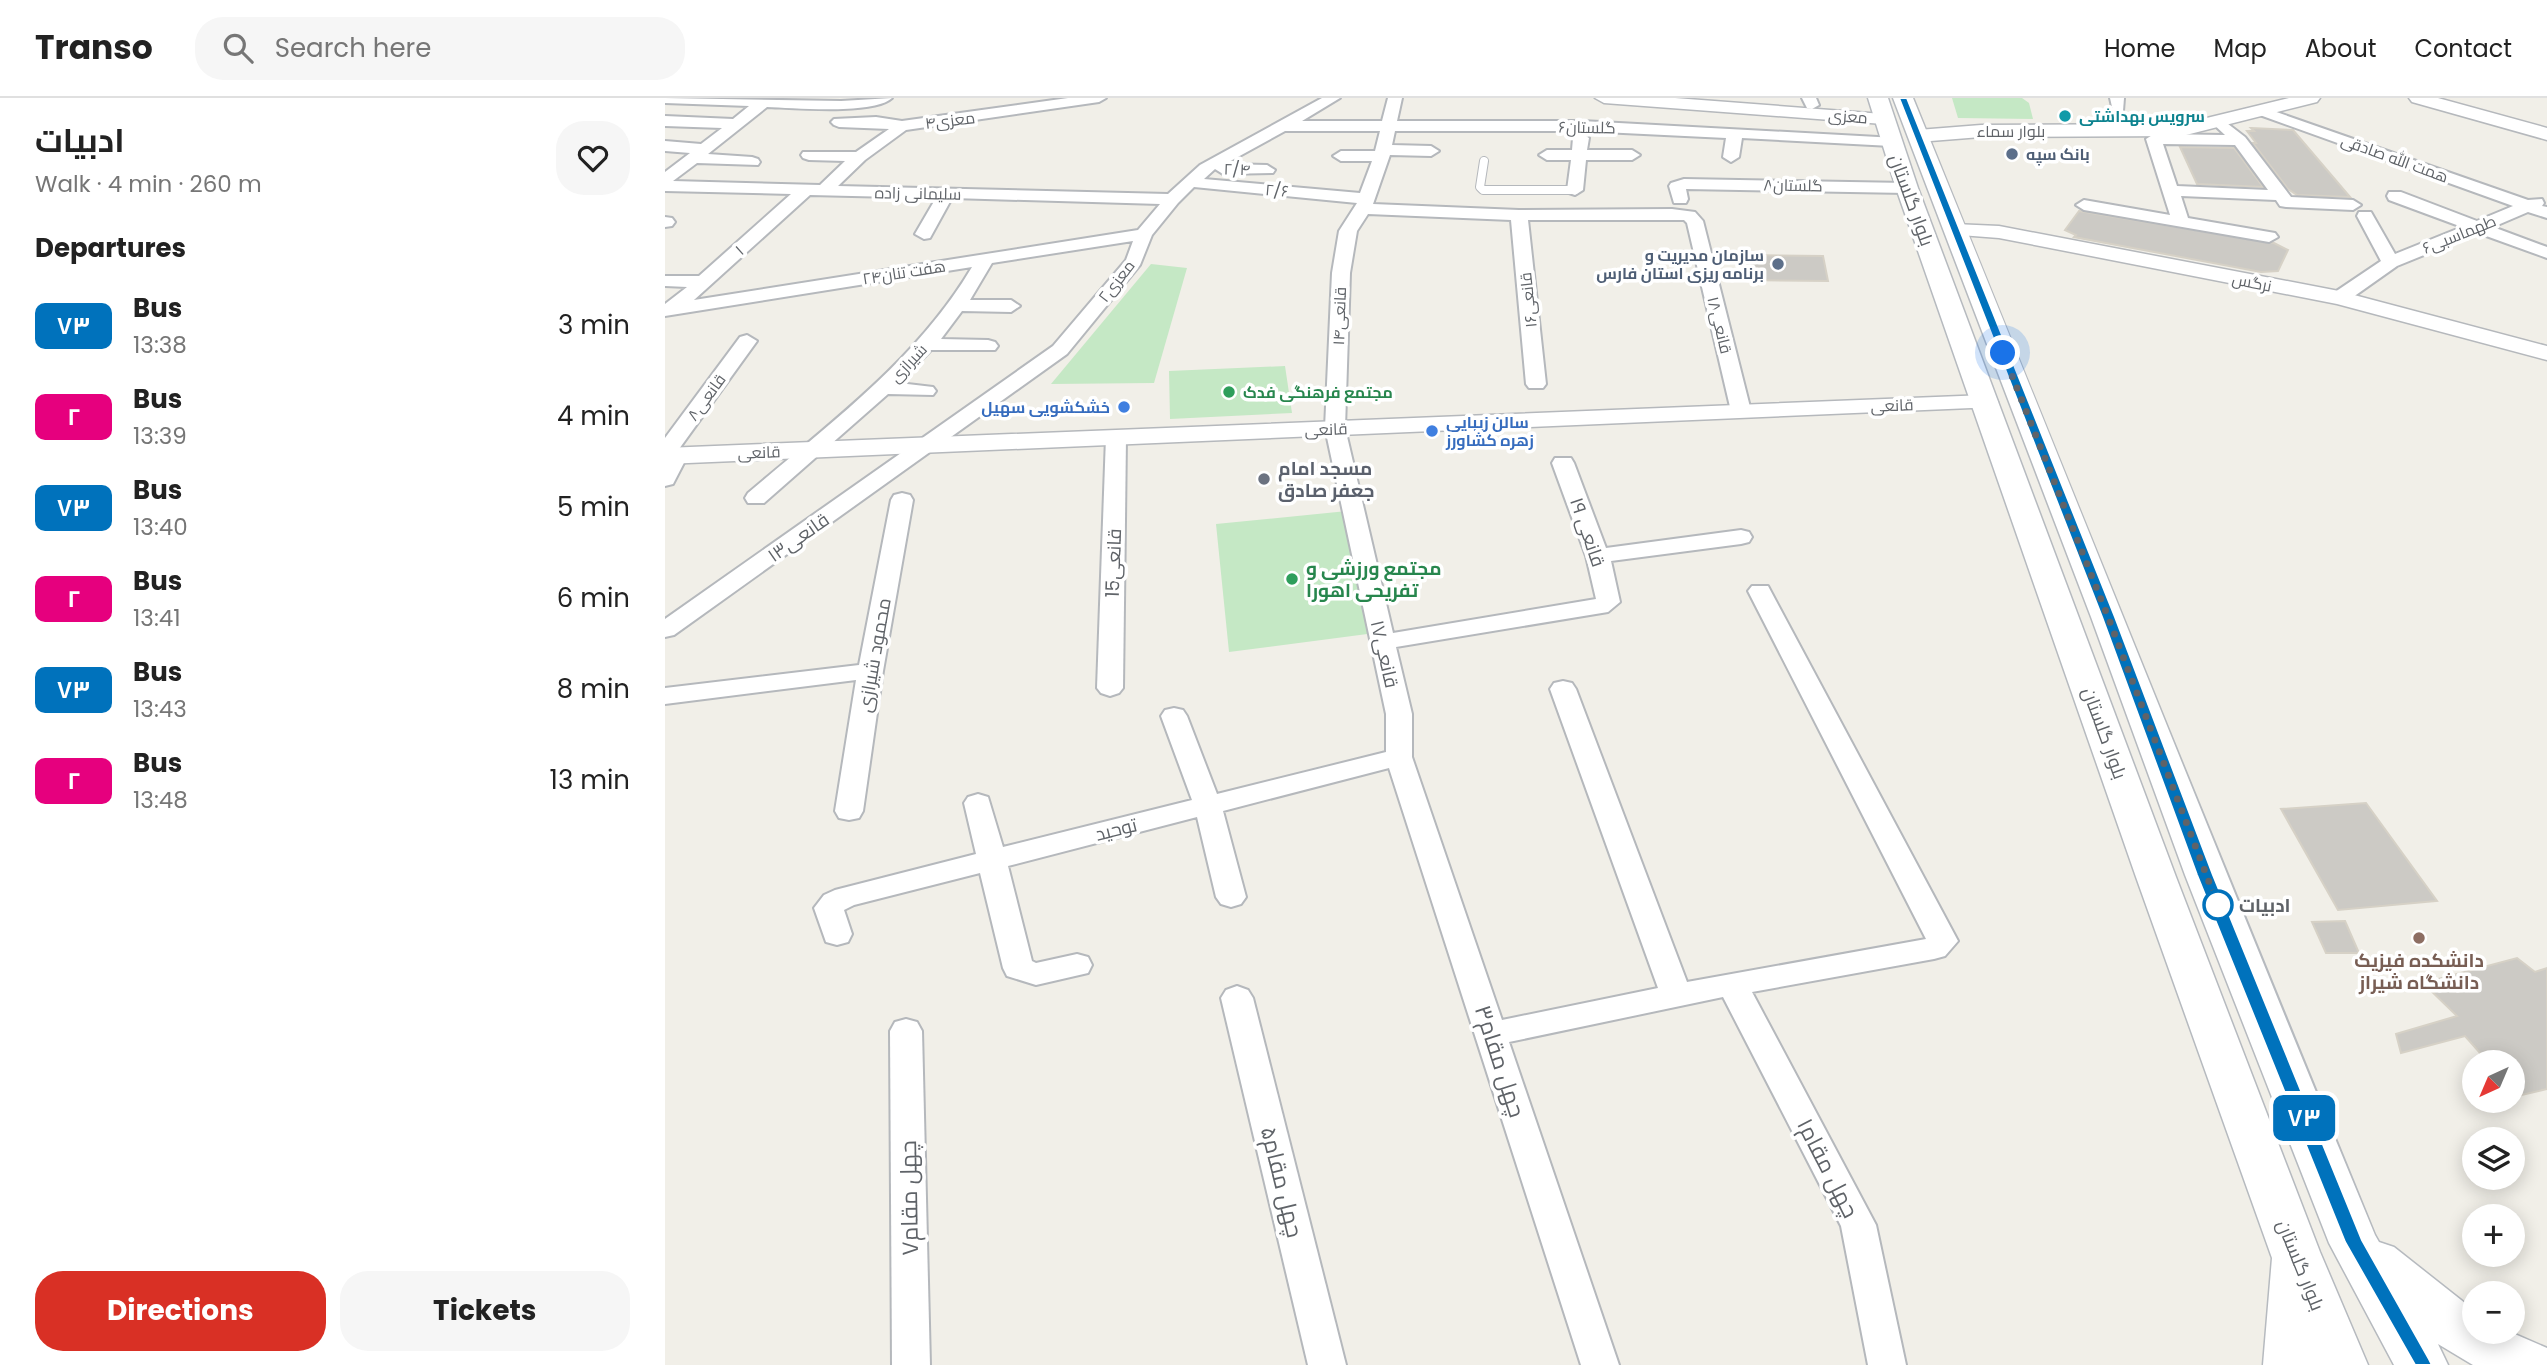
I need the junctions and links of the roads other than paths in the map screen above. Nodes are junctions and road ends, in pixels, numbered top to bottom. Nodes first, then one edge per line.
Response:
1 (885, 98) edge
2 (965, 98) edge
3 (1098, 98) edge
4 (1333, 98) edge
5 (1610, 98) edge
6 (2311, 98) edge
7 (2418, 98) edge
8 (665, 99) edge
9 (1395, 99) edge
10 (767, 101) edge
11 (1755, 104) edge
12 (2267, 104) edge
13 (976, 117) junction
14 (1897, 118) edge
15 (665, 121) edge
16 (839, 122) dead end
17 (2219, 122) junction
18 (734, 124) junction
19 (902, 126) junction
20 (1284, 126) junction
21 (1307, 126) junction
22 (1388, 126) junction
23 (1582, 126) junction
24 (1979, 127) junction
25 (1735, 132) junction
26 (2547, 134) edge
27 (2240, 140) junction
28 (1302, 142) dead end
29 (665, 146) edge
30 (1431, 151) dead end
31 (1382, 153) junction
32 (698, 154) junction
33 (809, 155) dead end
34 (1547, 155) dead end
35 (1580, 155) junction
36 (1632, 155) dead end
37 (1342, 156) dead end
38 (859, 157) junction
39 (1483, 161) dead end
40 (752, 162) dead end
41 (1206, 169) junction
42 (1267, 170) dead end
43 (1729, 171) junction
44 (665, 180) edge
45 (1189, 182) junction
46 (665, 186) edge
47 (1907, 188) junction
48 (805, 190) junction
49 (824, 190) junction
50 (1575, 190) joint
51 (2171, 191) junction
52 (947, 194) junction
53 (2281, 195) junction
54 (2395, 196) dead end
55 (1172, 199) junction
56 (1677, 199) junction
57 (2547, 199) edge
58 (1365, 204) junction
59 (2084, 205) dead end
60 (2528, 206) junction
61 (2547, 213) edge
62 (1519, 215) junction
63 (2180, 220) junction
64 (2475, 226) junction
65 (1954, 230) junction
66 (924, 234) dead end
67 (1144, 234) junction
68 (2269, 237) dead end
69 (2547, 253) edge
70 (986, 258) junction
71 (2391, 262) junction
72 (665, 281) edge
73 (703, 282) junction
74 (2339, 298) junction
75 (957, 305) junction
76 (1011, 306) dead end
77 (669, 310) edge
78 (747, 341) dead end
79 (926, 344) junction
80 (988, 346) dead end
81 (2547, 354) edge
82 (1536, 384) dead end
83 (884, 388) junction
84 (926, 391) dead end
85 (1986, 402) junction
86 (1741, 411) junction
87 (1335, 428) junction
88 (1117, 437) junction
89 (931, 444) junction
90 (810, 450) junction
91 (669, 455) edge
92 (1563, 463) dead end
93 (665, 479) edge
94 (756, 498) dead end
95 (902, 500) dead end
96 (1741, 537) dead end
97 (1598, 556) junction
98 (1760, 591) dead end
99 (2108, 617) junction
100 (2064, 619) junction
101 (665, 630) edge
102 (1382, 642) junction
103 (870, 671) junction
104 (1109, 688) dead end
105 (1563, 689) dead end
106 (665, 696) edge
107 (1174, 716) dead end
108 (1399, 757) junction
109 (978, 803) dead end
110 (1208, 805) junction
111 (849, 811) dead end
112 (992, 860) junction
113 (2205, 875) junction
114 (2156, 877) junction
115 (1231, 897) dead end
116 (834, 902) joint
117 (837, 934) dead end
118 (1077, 965) dead end
119 (1732, 984) junction
120 (1677, 996) junction
121 (1237, 998) dead end
122 (906, 1031) dead end
123 (1491, 1034) junction
124 (2354, 1242) junction
125 (2295, 1252) junction
126 (911, 1365) edge
127 (1327, 1365) edge
128 (1600, 1365) edge
129 (1888, 1365) edge
130 (2289, 1365) edge
131 (2342, 1365) edge
132 (2422, 1365) edge
133 (2528, 1365) edge

1 - 10 street
2 - 13 street
3 - 13 street, ۴معزی
4 - 20 street, ۲معزی
5 - 11 street, معزی
6 - 12 street, بلوار سماء
7 - 26 street
8 - 10 street
9 - 22 street
10 - 18 street
11 - 14 street, معزی
12 - 17 street, بلوار سماء
12 - 24 street, بلوار سماء
12 - 60 street, همت الله صادقی
13 - 19 street, ۴معزی
14 - 24 street, بلوار سماء
14 - 25 street, گلستان۶
14 - 47 main road, بلوار گلستان
14 - 65 main road, بلوار گلستان
15 - 18 street
16 - 19 street
17 - 24 street, بلوار سماء
17 - 27 street
18 - 32 street
19 - 38 street, ۴معزی
20 - 21 street, گلستان۶
20 - 41 street, ۲معزی
21 - 22 street, گلستان۶
21 - 28 street
22 - 23 street, گلستان۶
22 - 31 street, ۱۴قانعی
23 - 25 street, گلستان۶
23 - 35 street
25 - 43 street
27 - 51 street
27 - 53 street
29 - 32 street
30 - 31 street
31 - 37 street
31 - 58 street, ۱۴قانعی
32 - 40 street
32 - 44 street
33 - 38 street
34 - 35 street
35 - 36 street
35 - 50 street
38 - 49 street, ۴معزی
39 - 50 lane
41 - 42 street, ۲/۴
41 - 45 street, ۲معزی
43 - 47 street, گلستان۸
43 - 56 street, گلستان۸
45 - 55 street, ۲معزی
45 - 58 street, ۲/۶
46 - 48 street, سلیمانی زاده
47 - 85 main road, بلوار گلستان
48 - 49 street, سلیمانی زاده
48 - 73 street, ۱
49 - 52 street, سلیمانی زاده
51 - 53 street
51 - 63 street
52 - 55 street, سلیمانی زاده
52 - 66 street
53 - 71 street
54 - 64 street
55 - 67 street, ۲معزی
56 - 62 street, ۲/۶
56 - 86 street, ۱۸قانعی
57 - 60 street, ۶طهماسبی
58 - 62 street, ۲/۶
58 - 87 street, ۱۴قانعی
59 - 63 street
60 - 61 street, همت الله صادقی
60 - 64 street, ۶طهماسبی
62 - 82 street, ۱۶قانعی
63 - 68 street
64 - 69 street
64 - 71 street, ۶طهماسبی
65 - 74 street, نرگس
65 - 99 main road, بلوار گلستان
67 - 70 street, هفت تنان۲۴
67 - 89 street, ۲معزی
70 - 75 street, شیرازی
70 - 77 street, هفت تنان۲۴
71 - 74 street, ۶طهماسبی
72 - 73 street
73 - 77 street, ۱
74 - 81 street, نرگس
75 - 76 street
75 - 79 street, شیرازی
78 - 91 street, ۸قانعی
79 - 80 street
79 - 83 street, شیرازی
83 - 84 street
83 - 90 street, شیرازی
85 - 86 street, قانعی
85 - 100 main road, بلوار گلستان
86 - 87 street, قانعی
87 - 88 street, قانعی
87 - 102 street, ۱۷قانعی
88 - 89 street, قانعی
88 - 104 street, 15قانعی
89 - 90 street, قانعی
89 - 101 street, ۱۳قانعی
90 - 91 street, قانعی
90 - 94 street, شیرازی
91 - 93 street, ۸قانعی
92 - 97 street, قانعی ۱۹
95 - 103 street, محمود شیرازی
96 - 97 street
97 - 102 street, قانعی ۱۹
98 - 119 street
99 - 100 main road
99 - 113 main road, بلوار گلستان
100 - 114 main road, بلوار گلستان
102 - 108 street, ۱۷قانعی
103 - 106 street
103 - 111 street, محمود شیرازی
105 - 120 street
107 - 110 street
108 - 110 street, توحید
108 - 123 street, چهل مقام۳
109 - 112 street
110 - 112 street, توحید
110 - 115 street
112 - 116 street, توحید
112 - 118 street
113 - 114 main road
113 - 124 main road, بلوار گلستان
114 - 125 main road, بلوار گلستان
116 - 117 street
119 - 120 street
119 - 129 street, چهل مقام۱
120 - 123 street
121 - 127 street, چهل مقام۵
122 - 126 street, چهل مقام۷
123 - 128 street, چهل مقام۳
124 - 132 main road, بلوار گلستان
124 - 133 main road
125 - 130 main road
125 - 131 main road, بلوار گلستان

